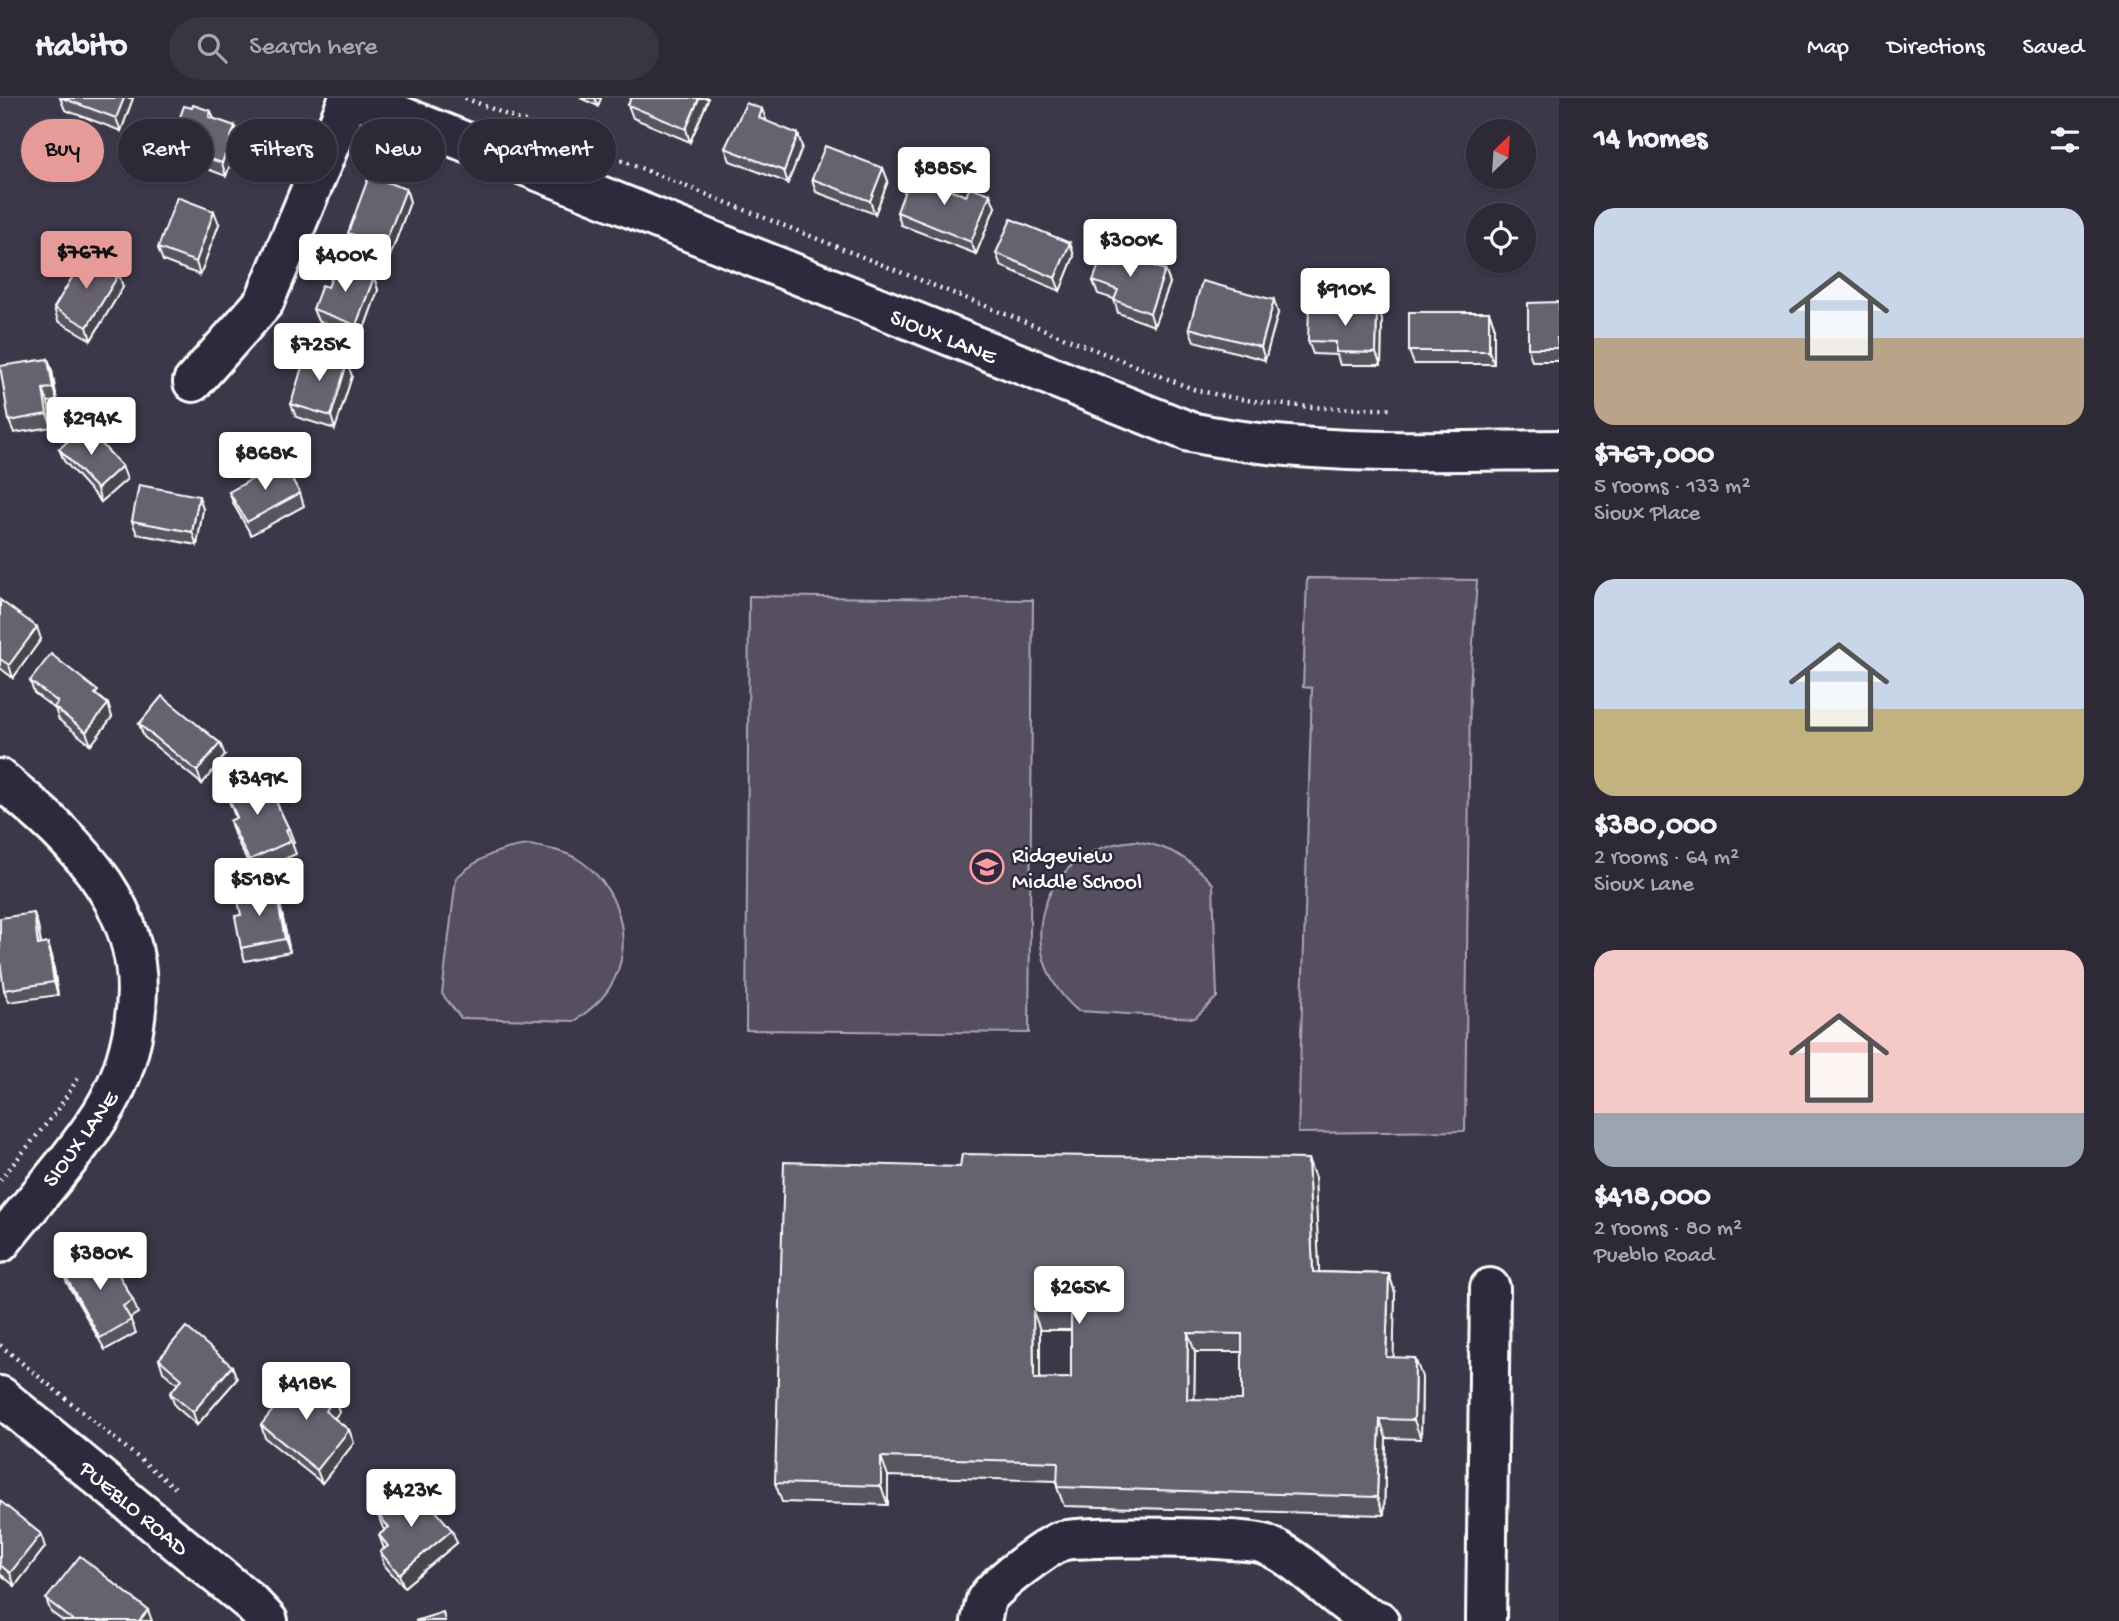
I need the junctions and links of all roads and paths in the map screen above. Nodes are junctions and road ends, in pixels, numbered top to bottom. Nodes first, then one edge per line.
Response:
1 (349, 98) edge
2 (356, 98) edge
3 (465, 98) edge
4 (193, 382) dead end
5 (1390, 409) dead end
6 (1559, 450) edge
7 (0, 779) edge
8 (80, 1074) dead end
9 (0, 1180) edge
10 (0, 1243) edge
11 (1490, 1288) dead end
12 (0, 1345) edge
13 (0, 1396) edge
14 (178, 1491) dead end
15 (978, 1614) edge
16 (268, 1621) edge
17 (1379, 1621) edge
18 (1486, 1621) edge

1 - 4 street
2 - 6 street, SIOUX LANE
3 - 5 path
7 - 10 street, SIOUX LANE
8 - 9 path
11 - 18 street
12 - 14 path
13 - 16 street, PUEBLO ROAD
15 - 17 street

